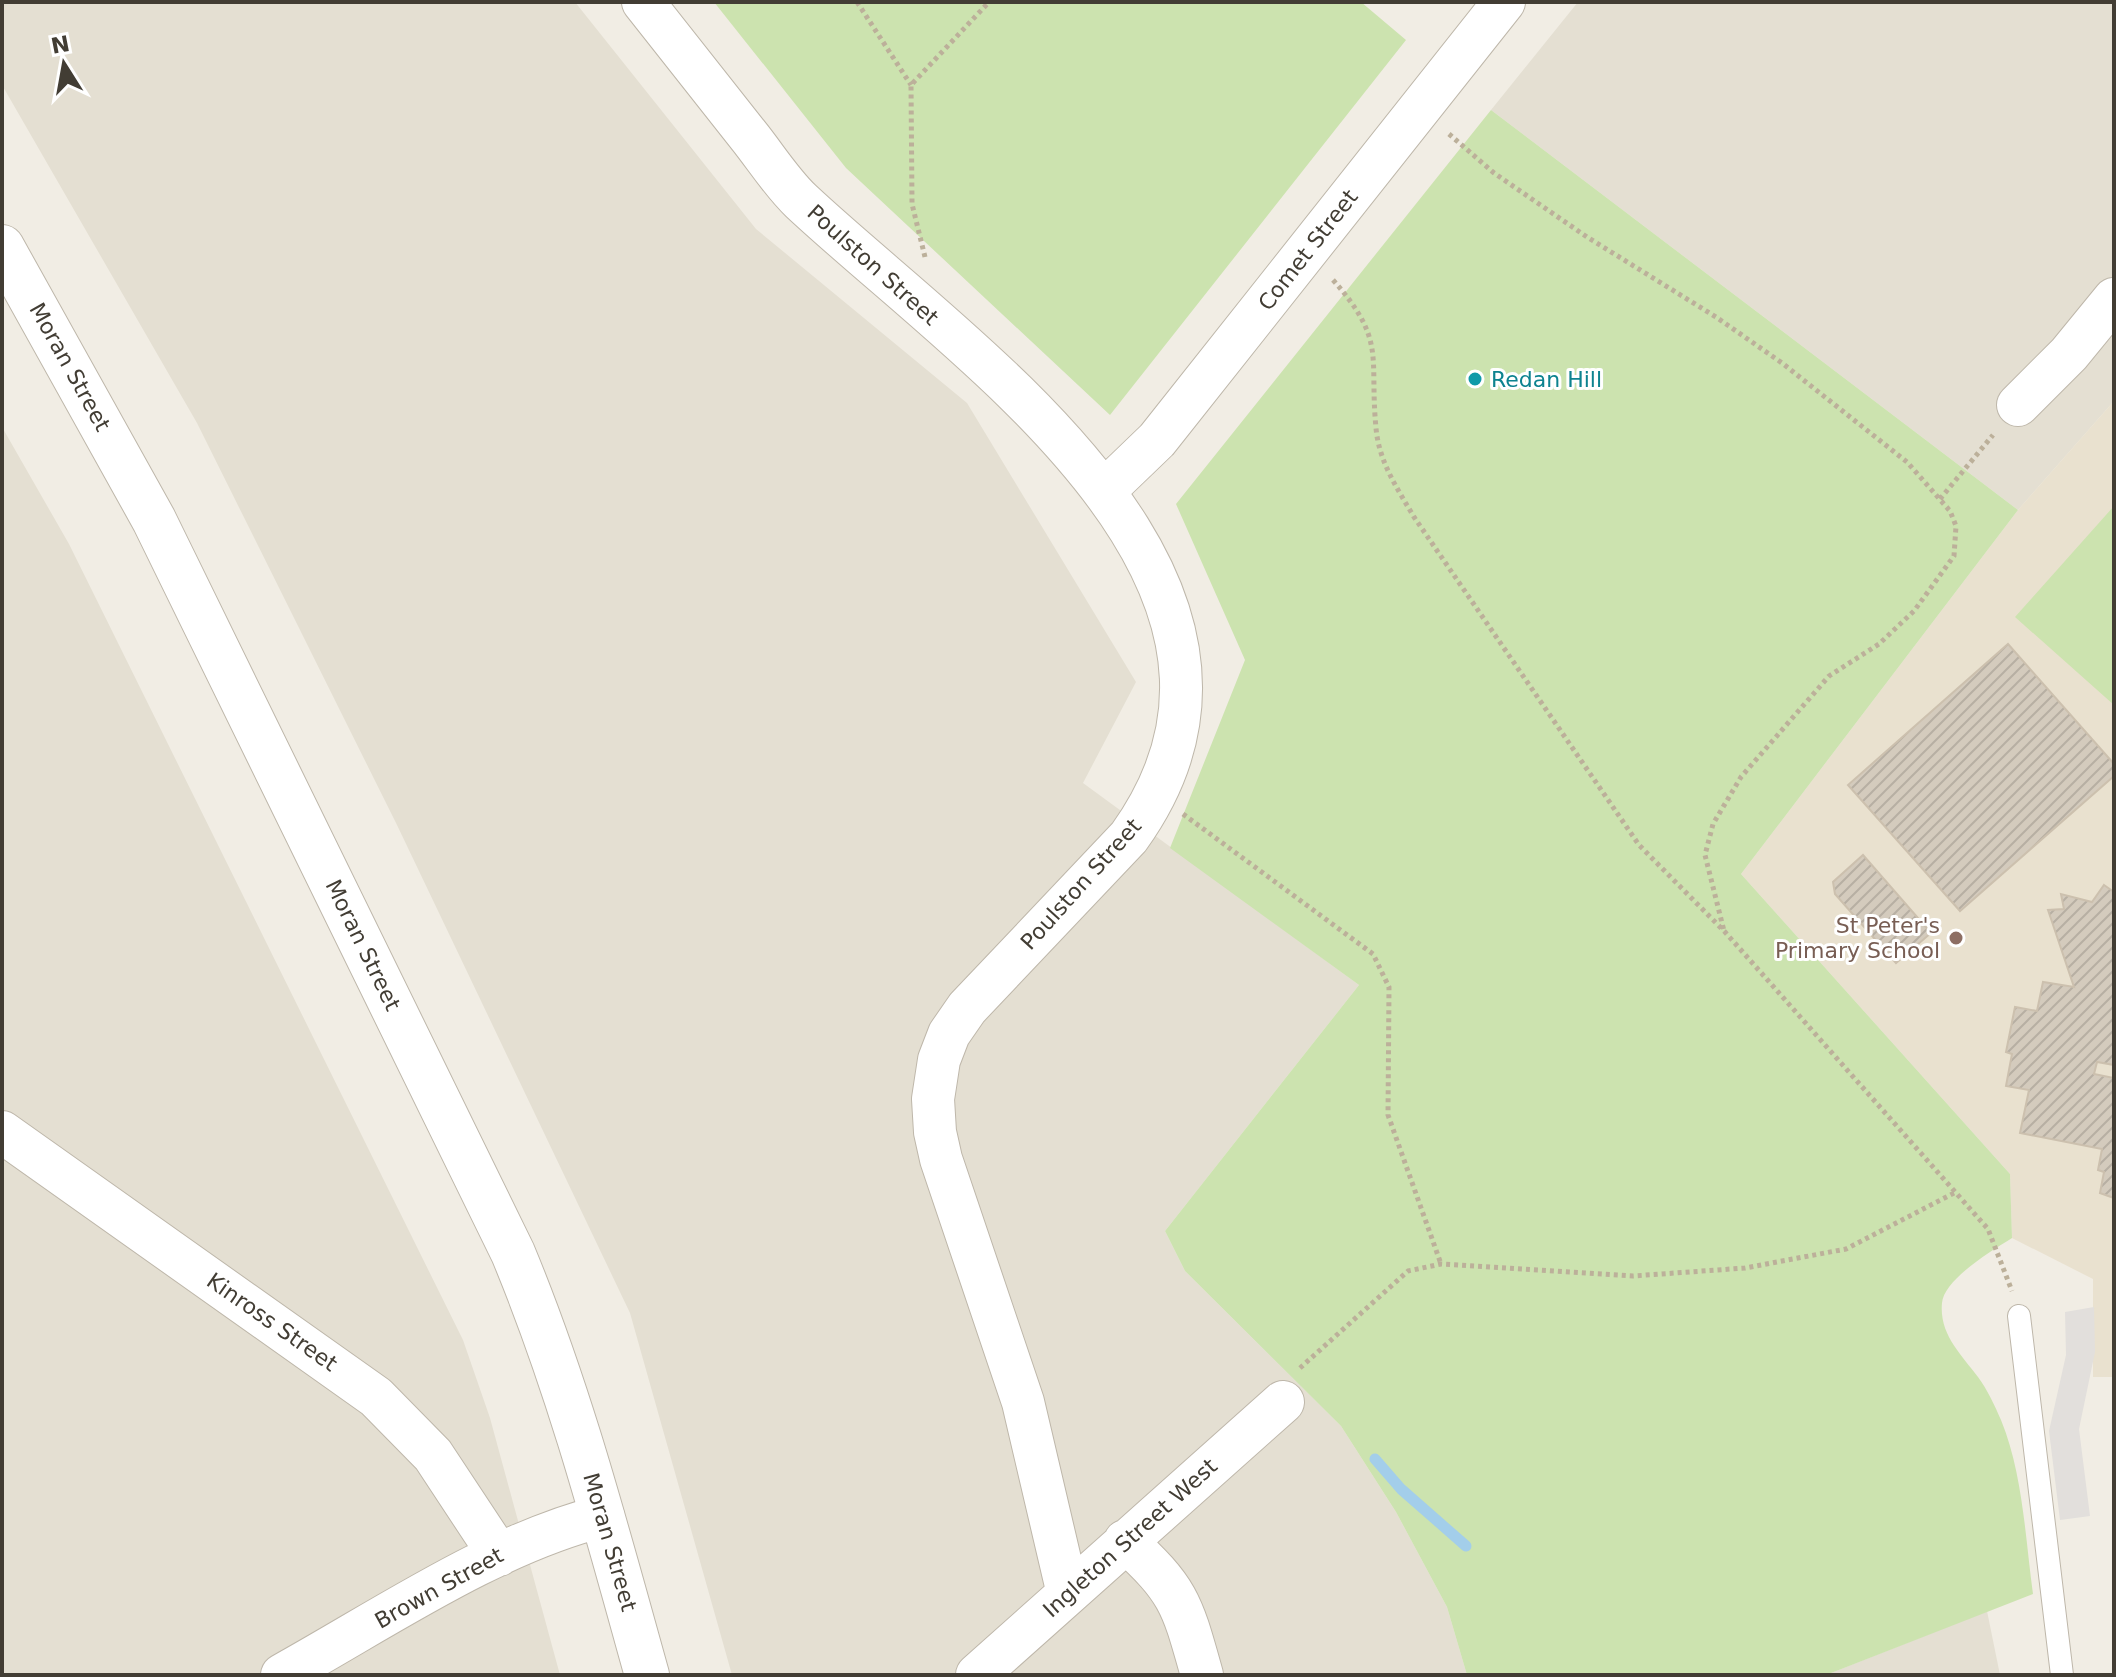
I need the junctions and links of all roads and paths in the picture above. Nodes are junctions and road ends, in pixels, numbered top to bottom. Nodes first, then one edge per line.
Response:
1 (643, 2) edge
2 (857, 2) edge
3 (989, 2) edge
4 (1504, 2) edge
5 (911, 85) junction
6 (1419, 108) junction
7 (2, 247) edge
8 (1304, 257) junction
9 (926, 259) dead end
10 (2114, 299) edge
11 (2018, 405) joint
12 (1104, 491) junction
13 (1940, 499) junction
14 (1156, 795) junction
15 (1725, 932) junction
16 (2, 1132) edge
17 (1956, 1192) junction
18 (1441, 1264) junction
19 (2019, 1316) joint
20 (1283, 1402) joint
21 (603, 1516) junction
22 (1125, 1541) junction
23 (499, 1555) junction
24 (1068, 1594) junction
25 (282, 1675) edge
26 (647, 1675) edge
27 (977, 1675) edge
28 (1202, 1675) edge
29 (2062, 1675) edge

1 - 12 street, Poulston Street
2 - 5 path
3 - 5 path
4 - 6 street, Comet Street
5 - 9 path
6 - 8 street, Comet Street
6 - 13 path
7 - 21 street, Moran Street
8 - 12 street, Comet Street
8 - 15 path
10 - 11 street
11 - 13 path
12 - 14 street, Poulston Street
13 - 15 path
14 - 18 path
14 - 24 street, Poulston Street
15 - 17 path
16 - 23 street, Kinross Street
17 - 18 path
17 - 19 path
18 - 20 path
19 - 29 lane
20 - 22 street, Ingleton Street West
21 - 23 street, Brown Street
21 - 26 street, Moran Street
22 - 24 street, Ingleton Street West
22 - 28 street
23 - 25 street, Brown Street
24 - 27 street, Ingleton Street West

